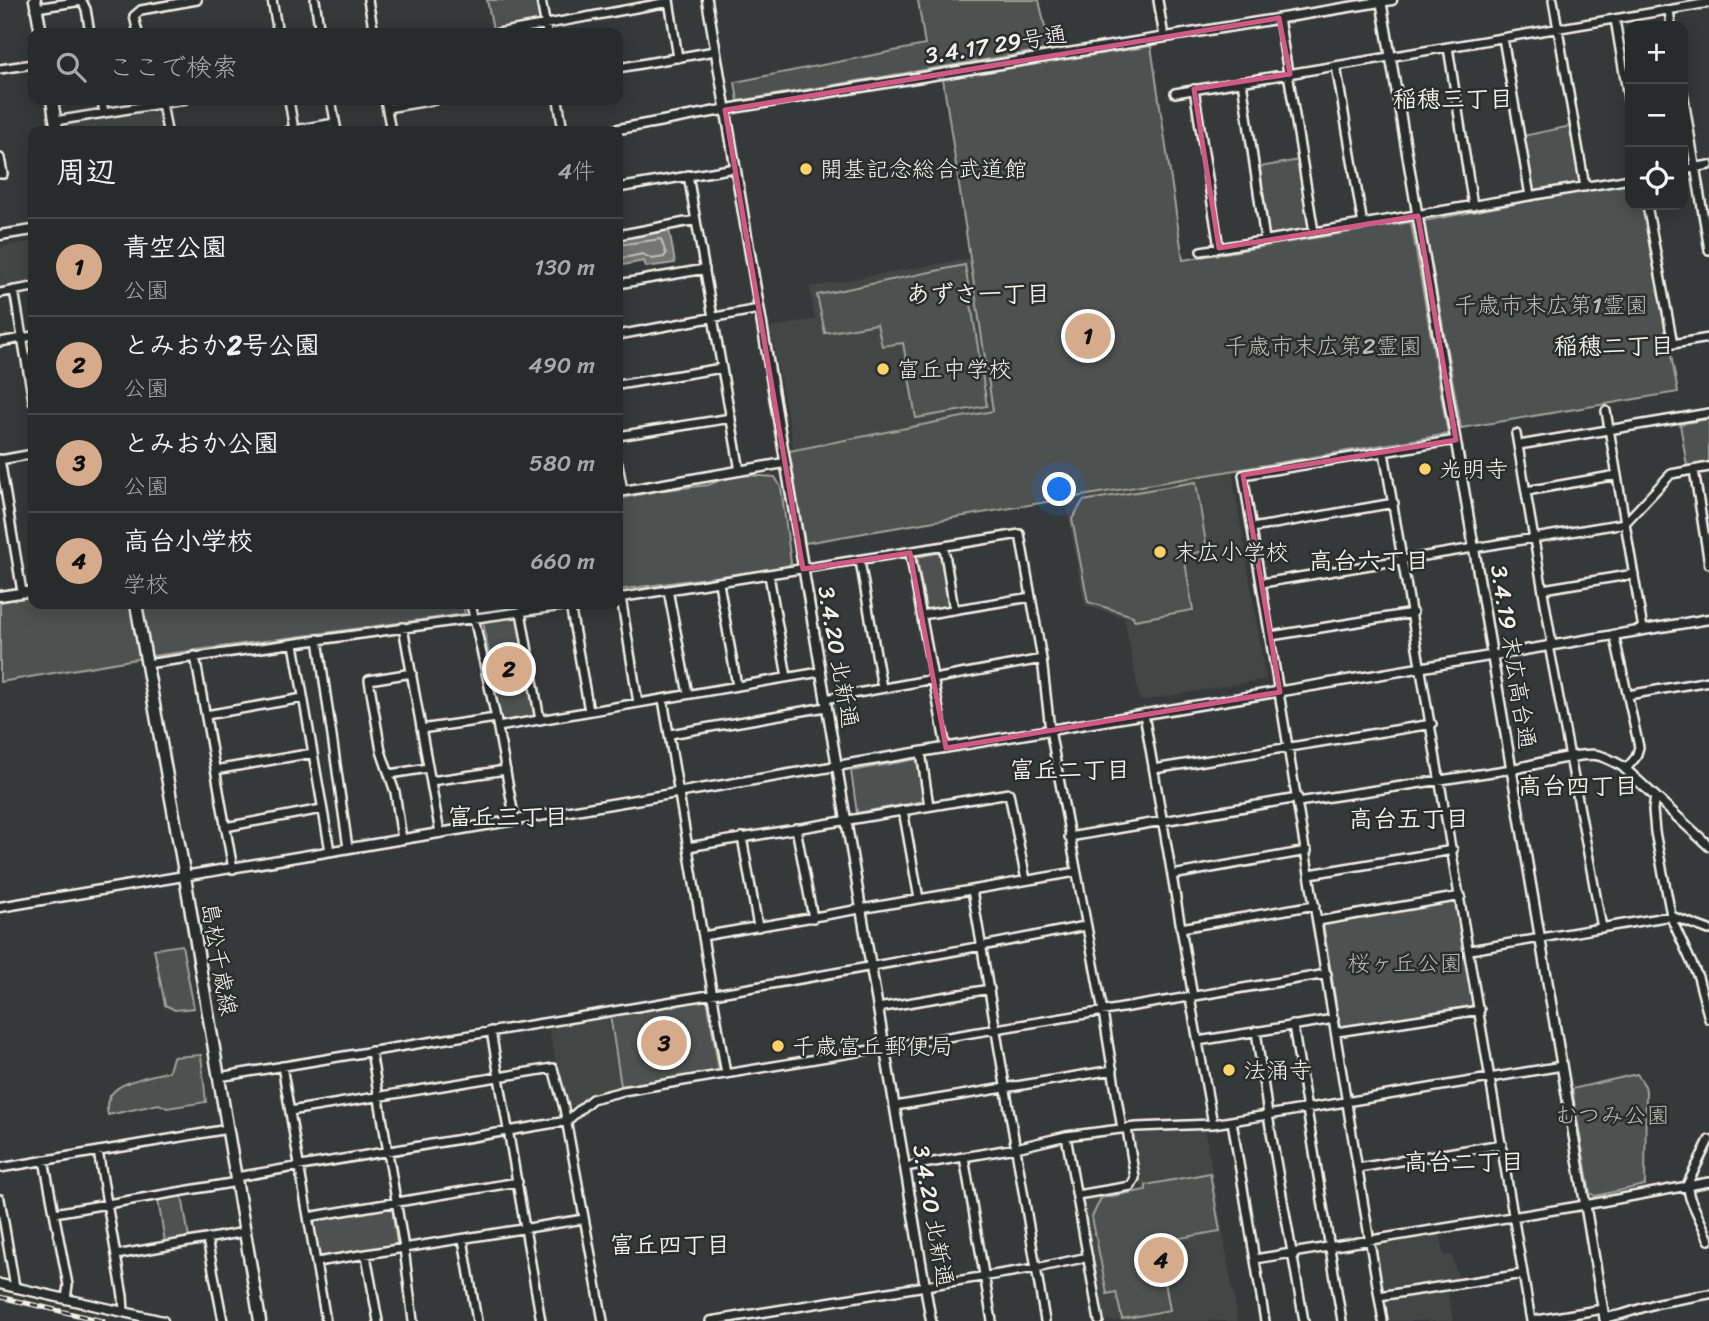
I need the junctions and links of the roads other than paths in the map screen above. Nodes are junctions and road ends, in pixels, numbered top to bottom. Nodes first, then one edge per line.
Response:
1 (197, 0) edge
2 (272, 0) edge
3 (315, 0) edge
4 (371, 0) edge
5 (541, 0) edge
6 (707, 0) edge
7 (1158, 0) edge
8 (1392, 0) edge
9 (1552, 0) edge
10 (669, 1) edge
11 (1381, 1) edge
12 (1709, 3) edge
13 (36, 4) edge
14 (1669, 10) junction
15 (1279, 18) junction
16 (1615, 19) junction
17 (1670, 21) edge
18 (40, 28) edge
19 (89, 28) edge
20 (137, 28) edge
21 (277, 28) edge
22 (319, 28) edge
23 (374, 28) edge
24 (546, 28) edge
25 (550, 28) edge
26 (1557, 29) junction
27 (1164, 37) junction
28 (1503, 38) junction
29 (1448, 47) junction
30 (715, 51) junction
31 (1390, 57) junction
32 (678, 58) junction
33 (28, 65) edge
34 (1336, 66) junction
35 (623, 67) edge
36 (0, 69) edge
37 (1290, 74) junction
38 (1242, 81) junction
39 (1626, 84) edge
40 (1194, 89) junction
41 (1175, 93) dead end
42 (53, 105) edge
43 (103, 105) edge
44 (150, 105) edge
45 (162, 105) edge
46 (289, 105) edge
47 (332, 105) edge
48 (386, 105) edge
49 (559, 105) edge
50 (725, 110) junction
51 (104, 113) junction
52 (1688, 124) edge
53 (56, 126) edge
54 (166, 126) edge
55 (291, 126) edge
56 (336, 126) edge
57 (390, 126) edge
58 (562, 126) edge
59 (623, 128) edge
60 (0, 158) edge
61 (1709, 165) edge
62 (735, 167) junction
63 (1695, 168) junction
64 (1688, 169) edge
65 (0, 174) edge
66 (688, 175) junction
67 (1625, 180) edge
68 (623, 187) edge
69 (1585, 187) junction
70 (1530, 196) junction
71 (1474, 206) junction
72 (1648, 210) edge
73 (1418, 216) junction
74 (696, 220) junction
75 (1363, 225) junction
76 (28, 231) edge
77 (1314, 232) junction
78 (623, 234) edge
79 (0, 235) edge
80 (1265, 240) junction
81 (1219, 248) junction
82 (1709, 250) edge
83 (1201, 251) dead end
84 (705, 269) junction
85 (623, 283) edge
86 (28, 288) edge
87 (14, 290) junction
88 (0, 293) edge
89 (759, 309) junction
90 (713, 317) junction
91 (623, 334) edge
92 (28, 337) edge
93 (22, 338) junction
94 (1709, 338) edge
95 (0, 342) edge
96 (722, 368) junction
97 (28, 372) edge
98 (623, 384) edge
99 (1606, 411) dead end
100 (1709, 413) edge
101 (731, 418) junction
102 (1610, 430) junction
103 (1516, 434) dead end
104 (623, 435) edge
105 (1456, 440) junction
106 (1519, 445) junction
107 (1384, 452) junction
108 (28, 455) edge
109 (0, 459) edge
110 (784, 463) junction
111 (1709, 467) edge
112 (1694, 470) junction
113 (740, 471) junction
114 (1617, 475) junction
115 (1526, 491) junction
116 (623, 492) edge
117 (1394, 503) junction
118 (1625, 523) junction
119 (1252, 528) junction
120 (1534, 538) junction
121 (944, 547) junction
122 (1475, 547) junction
123 (910, 552) junction
124 (1404, 559) junction
125 (860, 561) junction
126 (1709, 561) edge
127 (803, 569) junction
128 (1634, 573) junction
129 (769, 575) junction
130 (719, 583) junction
131 (1262, 583) junction
132 (1543, 589) junction
133 (668, 590) junction
134 (28, 591) edge
135 (22, 592) junction
136 (0, 596) edge
137 (623, 596) edge
138 (1031, 597) junction
139 (137, 609) edge
140 (472, 609) edge
141 (542, 609) edge
142 (571, 609) edge
143 (621, 609) edge
144 (954, 610) junction
145 (521, 612) junction
146 (1413, 613) junction
147 (922, 615) junction
148 (474, 618) junction
149 (1709, 620) edge
150 (403, 628) junction
151 (1643, 629) junction
152 (1614, 634) junction
153 (1271, 636) junction
154 (318, 639) junction
155 (293, 644) junction
156 (1550, 645) junction
157 (1493, 655) junction
158 (195, 656) junction
159 (1042, 659) junction
160 (146, 664) junction
161 (1423, 667) junction
162 (411, 673) junction
163 (820, 673) junction
164 (787, 677) junction
165 (933, 679) junction
166 (1709, 681) edge
167 (737, 686) junction
168 (882, 688) junction
169 (1280, 692) junction
170 (688, 694) junction
171 (1628, 695) junction
172 (303, 698) junction
173 (663, 699) junction
174 (638, 703) junction
175 (826, 703) junction
176 (589, 711) junction
177 (1144, 713) junction
178 (206, 715) junction
179 (496, 718) junction
180 (540, 720) junction
181 (1432, 724) junction
182 (498, 727) junction
183 (421, 729) junction
184 (1050, 730) junction
185 (670, 734) junction
186 (946, 748) junction
187 (1289, 748) junction
188 (921, 752) junction
189 (313, 753) junction
190 (1569, 759) junction
191 (838, 767) junction
192 (429, 768) junction
193 (1154, 769) junction
194 (1512, 769) junction
195 (1626, 769) junction
196 (215, 770) junction
197 (506, 770) junction
198 (390, 774) junction
199 (1441, 779) junction
200 (431, 781) junction
201 (679, 793) junction
202 (1655, 796) junction
203 (1298, 800) junction
204 (929, 806) junction
205 (323, 809) junction
206 (903, 810) junction
207 (846, 820) junction
208 (515, 821) junction
209 (1163, 822) junction
210 (225, 827) junction
211 (796, 828) junction
212 (440, 833) junction
213 (742, 837) junction
214 (1069, 837) junction
215 (402, 839) junction
216 (1709, 846) edge
217 (688, 847) junction
218 (348, 848) junction
219 (1453, 850) junction
220 (330, 851) junction
221 (1307, 852) junction
222 (233, 869) junction
223 (1076, 872) junction
224 (1310, 874) junction
225 (1172, 876) junction
226 (185, 877) junction
227 (1026, 880) junction
228 (972, 890) junction
229 (1461, 896) junction
230 (919, 899) junction
231 (1315, 905) junction
232 (0, 907) edge
233 (860, 909) junction
234 (1671, 916) junction
235 (813, 918) junction
236 (1318, 920) junction
237 (1085, 926) junction
238 (758, 927) junction
239 (1181, 928) junction
240 (1602, 928) junction
241 (1709, 930) edge
242 (704, 936) junction
243 (1541, 939) junction
244 (982, 947) junction
245 (1470, 950) junction
246 (870, 966) junction
247 (1327, 974) junction
248 (990, 989) junction
249 (713, 993) junction
250 (1191, 997) junction
251 (878, 1008) junction
252 (1480, 1010) junction
253 (1103, 1012) junction
254 (1334, 1019) junction
255 (1709, 1020) edge
256 (1293, 1026) junction
257 (491, 1031) junction
258 (997, 1031) junction
259 (1256, 1031) junction
260 (1337, 1032) junction
261 (1198, 1041) junction
262 (886, 1049) junction
263 (371, 1051) junction
264 (282, 1066) junction
265 (1562, 1066) junction
266 (1113, 1070) junction
267 (726, 1074) junction
268 (500, 1076) junction
269 (219, 1077) junction
270 (1491, 1078) junction
271 (1006, 1088) junction
272 (379, 1097) junction
273 (1348, 1103) junction
274 (895, 1105) junction
275 (1307, 1109) junction
276 (289, 1111) junction
277 (1268, 1115) junction
278 (567, 1121) junction
279 (1232, 1121) junction
280 (1213, 1124) junction
281 (228, 1129) junction
282 (1124, 1129) junction
283 (510, 1131) junction
284 (1066, 1136) junction
285 (1709, 1140) edge
286 (1502, 1144) junction
287 (1016, 1148) junction
288 (98, 1151) junction
289 (388, 1151) junction
290 (964, 1157) junction
291 (44, 1160) junction
292 (299, 1166) junction
293 (905, 1167) junction
294 (0, 1168) edge
295 (1358, 1168) junction
296 (236, 1180) junction
297 (517, 1182) junction
298 (1709, 1182) edge
299 (1687, 1185) junction
300 (1077, 1195) junction
301 (0, 1199) edge
302 (397, 1202) junction
303 (107, 1205) junction
304 (1585, 1205) junction
305 (54, 1213) junction
306 (308, 1217) junction
307 (1514, 1217) junction
308 (584, 1219) junction
309 (2, 1220) edge
310 (525, 1228) junction
311 (245, 1232) junction
312 (208, 1239) junction
313 (463, 1239) junction
314 (1371, 1240) junction
315 (1709, 1240) edge
316 (1330, 1247) junction
317 (404, 1248) junction
318 (1292, 1253) junction
319 (116, 1255) junction
320 (366, 1255) junction
321 (1088, 1257) junction
322 (1255, 1259) junction
323 (317, 1262) junction
324 (1036, 1268) junction
325 (1523, 1274) junction
326 (985, 1276) junction
327 (0, 1284) edge
328 (15, 1287) junction
329 (926, 1287) junction
330 (1709, 1294) edge
331 (1380, 1296) junction
332 (66, 1299) junction
333 (124, 1312) junction
334 (1604, 1316) edge
335 (757, 1317) edge
336 (163, 1321) edge
337 (223, 1321) edge
338 (260, 1321) edge
339 (326, 1321) edge
340 (378, 1321) edge
341 (414, 1321) edge
342 (477, 1321) edge
343 (541, 1321) edge
344 (603, 1321) edge
345 (710, 1321) edge
346 (931, 1321) edge
347 (992, 1321) edge
348 (1045, 1321) edge
349 (1099, 1321) edge
350 (1265, 1321) edge
351 (1304, 1321) edge
352 (1342, 1321) edge
353 (1383, 1321) edge
354 (1531, 1321) edge

1 - 20 street
2 - 21 street
3 - 22 street
4 - 23 street
5 - 24 street
6 - 30 street, 3.4.20 北新通
7 - 27 street
8 - 11 street, 3.4.17 29号通
9 - 26 street
10 - 25 street
10 - 32 street
11 - 15 street, 3.4.17 29号通
11 - 31 street, 3.4.19 末広高台通
12 - 14 street
13 - 18 main road
13 - 19 street
14 - 16 street
14 - 17 street
15 - 27 street, 3.4.17 29号通
15 - 37 street
16 - 26 street
16 - 39 street
26 - 28 street
26 - 69 street
27 - 50 street, 3.4.17 29号通
28 - 29 street
28 - 70 street
29 - 31 street
29 - 71 street
30 - 32 street
30 - 50 street, 3.4.20 北新通
31 - 34 street
31 - 73 street, 3.4.19 末広高台通
32 - 35 street
33 - 36 street
34 - 37 street
34 - 75 street
37 - 38 street
37 - 77 street
38 - 40 street
38 - 80 street
40 - 41 street
40 - 81 street
42 - 53 main road
43 - 51 street
44 - 51 street
45 - 54 street
46 - 55 street
47 - 56 street
48 - 57 street
49 - 58 street
50 - 59 street, 3.4.17 29号通
50 - 62 street, 3.4.20 北新通
51 - 53 street
52 - 63 street
60 - 65 street
61 - 63 street
62 - 66 street
62 - 89 street, 3.4.20 北新通
63 - 64 street
63 - 82 street
66 - 68 street
66 - 74 street
67 - 69 street
69 - 70 street
70 - 71 street
71 - 73 street
72 - 94 street
73 - 75 street
73 - 105 street, 3.4.19 末広高台通
74 - 78 street
74 - 84 street
75 - 77 street
76 - 79 street
77 - 80 street
80 - 81 street
81 - 83 street
84 - 85 street
84 - 90 street
86 - 87 street
87 - 88 street
87 - 93 street
89 - 90 street
89 - 110 street, 3.4.20 北新通
90 - 91 street
90 - 96 street
92 - 93 street
93 - 95 street
93 - 97 street
96 - 98 street
96 - 101 street
99 - 102 street
100 - 102 street
101 - 104 street
101 - 113 street
102 - 106 street
102 - 114 street
103 - 106 street
105 - 107 street
105 - 122 street, 3.4.19 末広高台通
106 - 115 street
107 - 117 street
107 - 119 street
108 - 109 street
109 - 135 street
110 - 113 street
110 - 127 street, 3.4.20 北新通
111 - 112 street
112 - 118 street
112 - 126 street
113 - 116 street
114 - 115 street
114 - 118 street
115 - 120 street
117 - 119 street
117 - 124 street
118 - 120 street
118 - 128 street
119 - 131 street
120 - 122 street
120 - 132 street
121 - 123 street
121 - 138 street
121 - 144 street
122 - 124 street
122 - 157 street, 3.4.19 末広高台通
123 - 125 street
123 - 147 street
124 - 131 street
124 - 146 street
125 - 127 street
125 - 168 street
127 - 129 street
127 - 163 street, 3.4.20 北新通
128 - 132 street
128 - 151 street
129 - 130 street
129 - 164 street
130 - 133 street
130 - 167 street
131 - 153 street
132 - 156 street
133 - 137 street
133 - 170 street
134 - 135 street
135 - 136 street
138 - 144 street
138 - 159 street
139 - 160 main road, 島松千歳線
140 - 148 street
141 - 145 street
142 - 176 street
143 - 174 street
144 - 147 street
145 - 148 street
145 - 180 street
146 - 153 street
146 - 161 street
147 - 165 street
148 - 150 street
148 - 179 street
149 - 151 street
150 - 154 street
150 - 162 street
151 - 152 street
152 - 156 street
152 - 171 street
153 - 169 street
154 - 155 street
154 - 218 street
155 - 158 street
155 - 172 street
156 - 157 street
156 - 190 street
157 - 161 street
157 - 194 street, 3.4.19 末広高台通
158 - 160 street
158 - 178 street
159 - 165 street
159 - 184 street
160 - 226 main road, 島松千歳線
161 - 169 street
161 - 181 street
162 - 183 street
162 - 198 street
163 - 164 street
163 - 175 street, 3.4.20 北新通
164 - 167 street
165 - 168 street
165 - 186 street
166 - 171 street
167 - 170 street
168 - 175 street
169 - 177 street
169 - 187 street
170 - 173 street
171 - 195 street
172 - 178 street
172 - 189 street
173 - 174 street
173 - 185 street
174 - 176 street
175 - 185 street
175 - 191 street, 3.4.20 北新通
176 - 180 street
177 - 184 street
177 - 193 street
178 - 196 street
179 - 182 street
179 - 183 street
180 - 182 street
181 - 187 street
181 - 199 street
182 - 197 street
183 - 192 street
184 - 186 street
184 - 214 street
185 - 201 street
186 - 188 street
187 - 193 street
187 - 203 street
188 - 191 street
188 - 204 street
189 - 196 street
189 - 205 street
190 - 194 street
190 - 195 street
190 - 240 street
191 - 201 street
191 - 207 street, 3.4.20 北新通
192 - 198 street
192 - 200 street
193 - 209 street
194 - 199 street
194 - 243 street, 3.4.19 末広高台通
195 - 202 street
196 - 210 street
197 - 200 street
197 - 208 street
198 - 215 street
199 - 203 street
199 - 219 street
200 - 212 street
201 - 208 street
201 - 217 street
202 - 216 street
202 - 234 street
203 - 209 street
203 - 221 street
204 - 206 street
204 - 227 street
205 - 210 street
205 - 220 street
206 - 207 street
206 - 230 street
207 - 211 street
207 - 233 street, 3.4.20 北新通
208 - 212 street
209 - 214 street
209 - 225 street
210 - 222 street
211 - 213 street
211 - 235 street
212 - 215 street
213 - 217 street
213 - 238 street
214 - 223 street
215 - 218 street
217 - 242 street
218 - 220 street
219 - 224 street
219 - 229 street
220 - 222 street
221 - 224 street
221 - 225 street
222 - 226 street
223 - 227 street
223 - 237 street
224 - 231 street
225 - 239 street
226 - 232 street
226 - 269 main road, 島松千歳線
227 - 228 street
228 - 230 street
228 - 244 street
229 - 236 street
229 - 245 street
230 - 233 street
231 - 236 street
231 - 239 street
233 - 235 street
233 - 246 street, 3.4.20 北新通
234 - 240 street
234 - 241 street
234 - 255 street
235 - 238 street
236 - 247 street
237 - 244 street
237 - 253 street
238 - 242 street
239 - 250 street
240 - 243 street
242 - 249 street
243 - 245 street
243 - 265 street, 3.4.19 末広高台通
244 - 246 street
244 - 248 street
245 - 252 street
246 - 249 street
246 - 251 street, 3.4.20 北新通
247 - 250 street
247 - 254 street
248 - 251 street
248 - 258 street
249 - 257 street
249 - 267 street
250 - 253 street
250 - 261 street
251 - 262 street, 3.4.20 北新通
252 - 260 street
252 - 270 street
253 - 258 street
253 - 266 street
254 - 256 street
254 - 260 street
256 - 259 street
256 - 275 street
257 - 263 street
257 - 268 street
258 - 262 street
258 - 271 street
259 - 261 street
259 - 277 street
260 - 273 street
261 - 280 street
262 - 267 street
262 - 274 street, 3.4.20 北新通
263 - 264 street
263 - 272 street
264 - 269 street
264 - 276 street
265 - 270 street
265 - 304 street, 3.4.19 末広高台通
266 - 271 street
266 - 282 street
267 - 278 street
268 - 272 street
268 - 278 street
268 - 283 street
269 - 281 main road, 島松千歳線
270 - 273 street
270 - 286 street
271 - 274 street
271 - 287 street
272 - 276 street
272 - 289 street
273 - 275 street
273 - 295 street
274 - 293 street, 3.4.20 北新通
275 - 277 street
275 - 316 street
276 - 292 street
277 - 279 street
277 - 318 street
278 - 283 street
278 - 308 street
279 - 280 street
279 - 322 street
280 - 282 street
281 - 288 street
281 - 296 main road, 島松千歳線
282 - 284 street
282 - 300 street
283 - 289 street
283 - 297 street
284 - 287 street
284 - 300 street
285 - 299 street
286 - 295 street
286 - 307 street
287 - 290 street
287 - 324 street
288 - 291 street
288 - 303 street
289 - 292 street
289 - 302 street
290 - 293 street
290 - 326 street
291 - 294 street
291 - 305 street
292 - 296 street
292 - 306 street
293 - 329 street, 3.4.20 北新通
295 - 314 street
296 - 303 street
296 - 311 main road, 島松千歳線
297 - 302 street
297 - 310 street
298 - 299 street
299 - 304 street
299 - 315 street
300 - 321 street
301 - 309 street
302 - 306 street
302 - 317 street
303 - 305 street
303 - 319 street
304 - 307 street
304 - 334 street, 3.4.19 末広高台通
305 - 332 street
306 - 323 street
307 - 314 street
307 - 325 street
308 - 310 street
308 - 344 street
309 - 328 street
310 - 313 street
310 - 343 street
311 - 312 street
311 - 338 main road, 島松千歳線
312 - 319 street
312 - 337 street
313 - 317 street
313 - 342 street
314 - 316 street
314 - 331 street
316 - 318 street
316 - 352 street
317 - 320 street
317 - 341 street
318 - 322 street
318 - 351 street
319 - 333 street
320 - 323 street
320 - 340 street
321 - 324 street
321 - 349 street
322 - 350 street
323 - 339 street
324 - 326 street
324 - 348 street
325 - 331 street
325 - 354 street
326 - 329 street
326 - 347 street
327 - 328 street
328 - 332 street
329 - 335 street
329 - 346 street, 3.4.20 北新通
330 - 334 street
331 - 353 street
332 - 333 street
333 - 336 street
334 - 354 street
335 - 345 street

